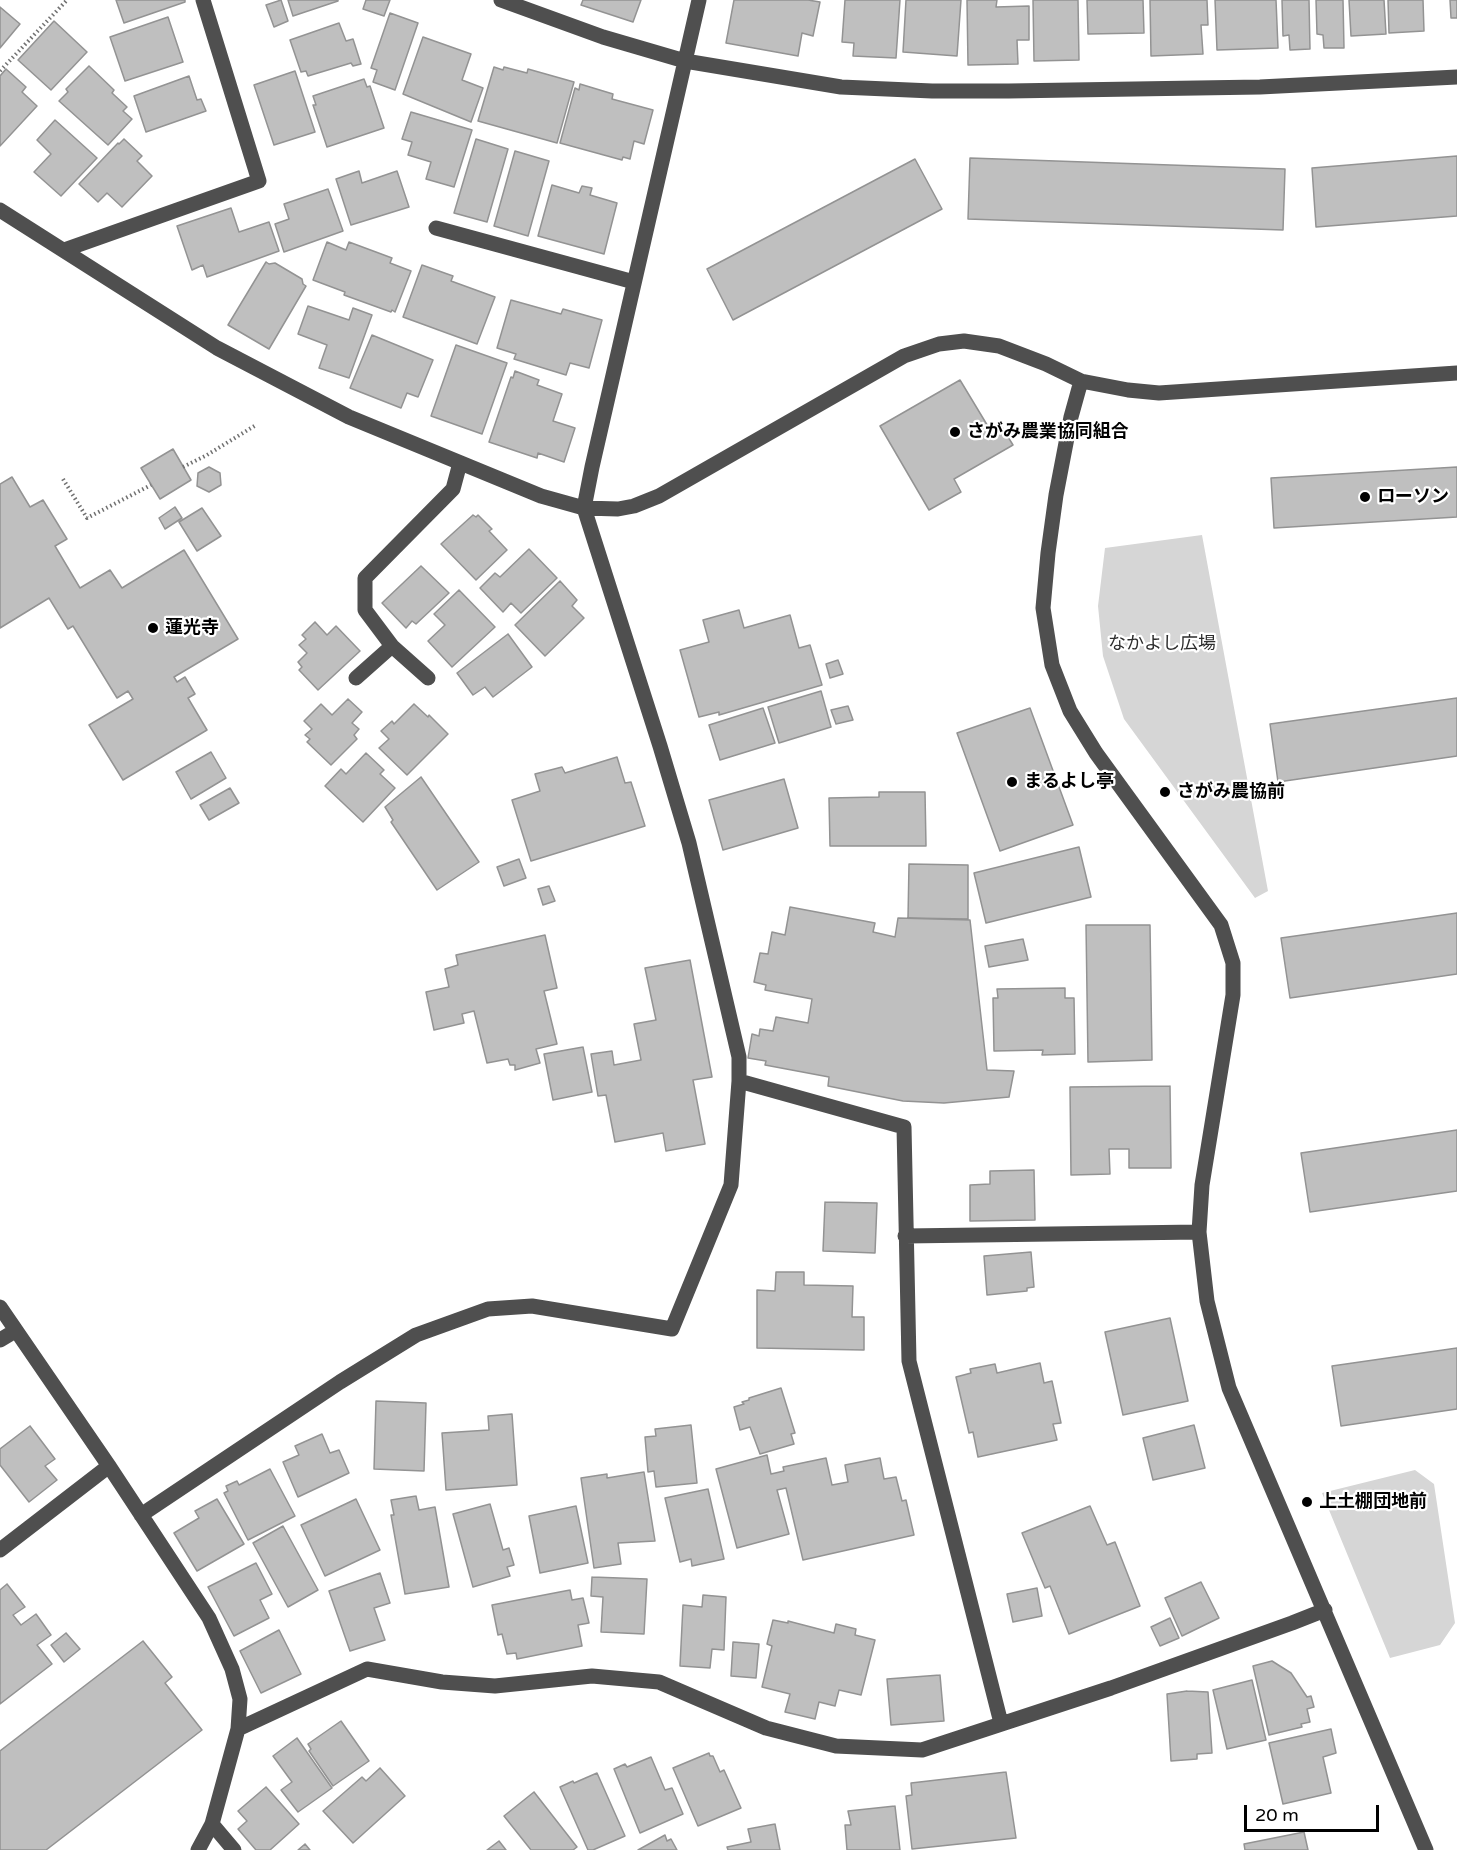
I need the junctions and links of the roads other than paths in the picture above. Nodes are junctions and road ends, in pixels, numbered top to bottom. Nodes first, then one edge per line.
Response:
1 (202, 0) edge
2 (501, 0) edge
3 (699, 0) edge
4 (685, 61) junction
5 (1457, 77) edge
6 (0, 210) edge
7 (436, 228) dead end
8 (64, 250) junction
9 (634, 282) junction
10 (1457, 373) edge
11 (1081, 381) junction
12 (460, 463) junction
13 (584, 508) junction
14 (392, 646) junction
15 (356, 678) dead end
16 (428, 678) dead end
17 (739, 1081) junction
18 (1199, 1232) junction
19 (905, 1236) junction
20 (0, 1307) edge
21 (15, 1331) junction
22 (0, 1340) edge
23 (109, 1466) junction
24 (141, 1515) junction
25 (0, 1550) edge
26 (1325, 1610) junction
27 (1001, 1723) junction
28 (238, 1729) junction
29 (212, 1824) junction
30 (198, 1850) edge
31 (234, 1850) edge
32 (1426, 1850) edge

1 - 8 street
2 - 4 street
3 - 4 street
4 - 5 street
4 - 9 street
6 - 8 street
7 - 9 street
8 - 12 street
9 - 13 street
10 - 11 street
11 - 13 street
11 - 18 street
12 - 13 street
12 - 14 street
13 - 17 street
14 - 15 street
14 - 16 street
17 - 19 street
17 - 24 street
18 - 19 street
18 - 26 street
19 - 27 street
20 - 21 street
21 - 22 street
21 - 23 street
23 - 24 street
23 - 25 street
24 - 28 street
26 - 27 street
26 - 32 street
27 - 28 street
28 - 29 street
29 - 30 street
29 - 31 street

